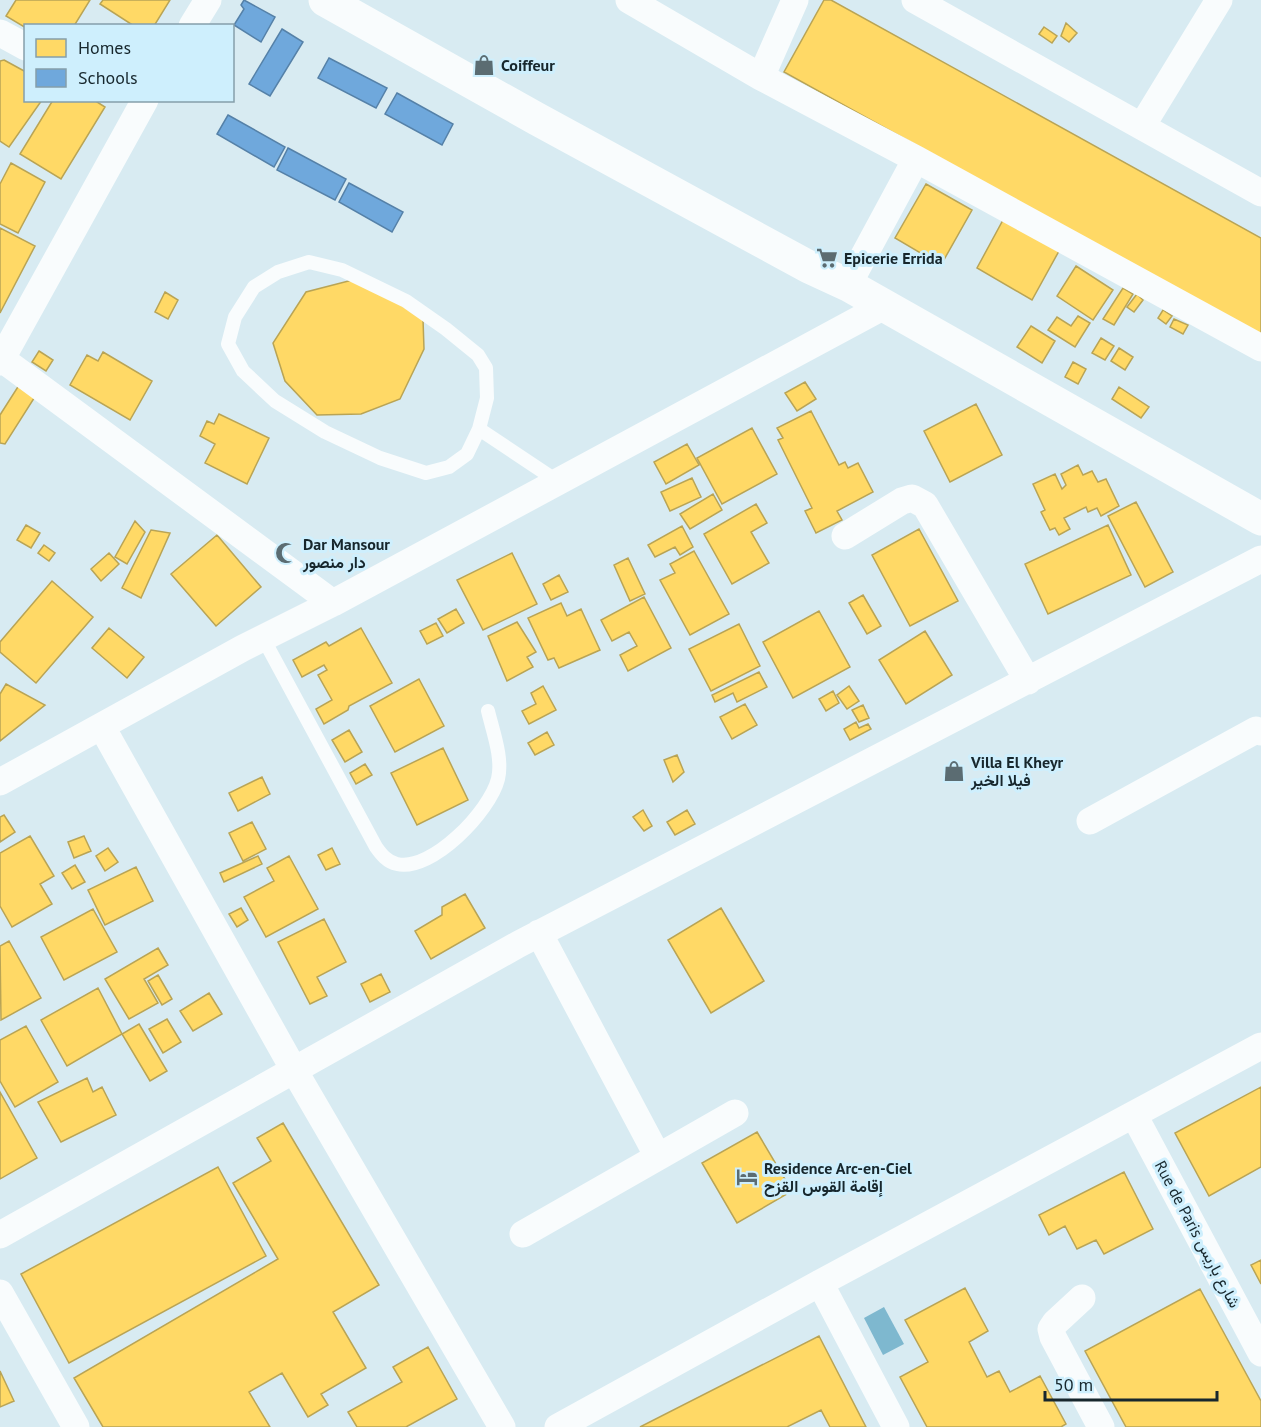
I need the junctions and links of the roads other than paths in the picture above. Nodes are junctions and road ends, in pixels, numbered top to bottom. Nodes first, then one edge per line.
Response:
1 (208, 0) edge
2 (325, 0) edge
3 (629, 0) edge
4 (795, 0) edge
5 (915, 0) edge
6 (1219, 0) edge
7 (193, 24) edge
8 (0, 33) edge
9 (24, 46) edge
10 (761, 77) junction
11 (135, 104) edge
12 (1142, 126) junction
13 (916, 159) junction
14 (1261, 193) edge
15 (848, 285) junction
16 (884, 306) junction
17 (1261, 348) edge
18 (1, 361) edge
19 (479, 429) junction
20 (557, 481) junction
21 (1261, 519) edge
22 (845, 536) dead end
23 (1261, 559) edge
24 (333, 603) junction
25 (263, 639) junction
26 (1028, 681) junction
27 (488, 711) dead end
28 (102, 727) junction
29 (1261, 732) edge
30 (0, 782) edge
31 (1090, 821) dead end
32 (539, 933) junction
33 (1261, 1046) edge
34 (294, 1070) junction
35 (735, 1113) dead end
36 (1134, 1115) junction
37 (658, 1157) junction
38 (523, 1234) dead end
39 (0, 1235) edge
40 (820, 1283) junction
41 (0, 1293) edge
42 (1082, 1298) dead end
43 (1258, 1340) edge
44 (76, 1427) edge
45 (502, 1427) edge
46 (558, 1427) edge
47 (896, 1427) edge
48 (1101, 1427) edge

1 - 7 street
2 - 15 street
3 - 10 street
4 - 10 street
5 - 12 street
6 - 12 street
8 - 9 street
10 - 13 street
11 - 18 street
12 - 14 street
13 - 15 street
13 - 17 street
15 - 16 street
16 - 20 street
16 - 21 street
18 - 24 street
19 - 19 lane
19 - 20 lane
20 - 24 street
22 - 26 street
23 - 26 street
24 - 25 street
25 - 27 lane
25 - 28 street
26 - 32 street
28 - 30 street
28 - 34 street
29 - 31 street
32 - 34 street
32 - 37 street
33 - 36 street
34 - 39 street
34 - 45 street
35 - 37 street
36 - 40 street
36 - 43 street, Rue de Paris شارع باريس
37 - 38 street
40 - 46 street
40 - 47 street
41 - 44 street
42 - 48 street

